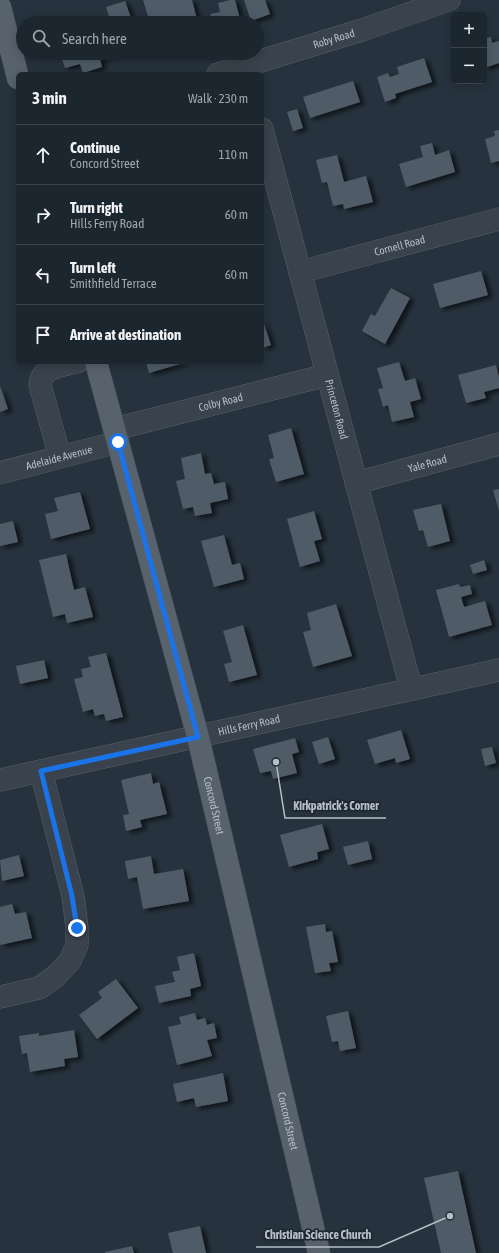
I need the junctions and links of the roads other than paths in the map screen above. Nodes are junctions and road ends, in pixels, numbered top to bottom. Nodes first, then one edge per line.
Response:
1 (449, 0) edge
2 (0, 7) edge
3 (246, 70) edge
4 (16, 72) edge
5 (232, 72) edge
6 (264, 137) edge
7 (499, 219) edge
8 (300, 272) junction
9 (70, 364) edge
10 (97, 364) edge
11 (327, 375) junction
12 (116, 436) junction
13 (499, 444) edge
14 (60, 457) junction
15 (0, 472) edge
16 (356, 483) junction
17 (499, 670) edge
18 (411, 688) junction
19 (198, 737) junction
20 (41, 771) junction
21 (0, 780) edge
22 (0, 997) edge
23 (318, 1253) edge

1 - 3 street, Roby Road
2 - 4 main road
3 - 5 street, Roby Road
6 - 8 street, Princeton Road
7 - 8 street, Cornell Road
8 - 11 street, Princeton Road
9 - 14 street
10 - 12 main road, Concord Street
11 - 12 street, Colby Road
11 - 16 street, Princeton Road
12 - 14 street, Adelaide Avenue
12 - 19 main road, Concord Street
13 - 16 street, Yale Road
14 - 15 street, Adelaide Avenue
16 - 18 street, Princeton Road
17 - 18 street, Hills Ferry Road
18 - 19 street, Hills Ferry Road
19 - 20 street, Hills Ferry Road
19 - 23 main road, Concord Street
20 - 21 street, Hills Ferry Road
20 - 22 street

